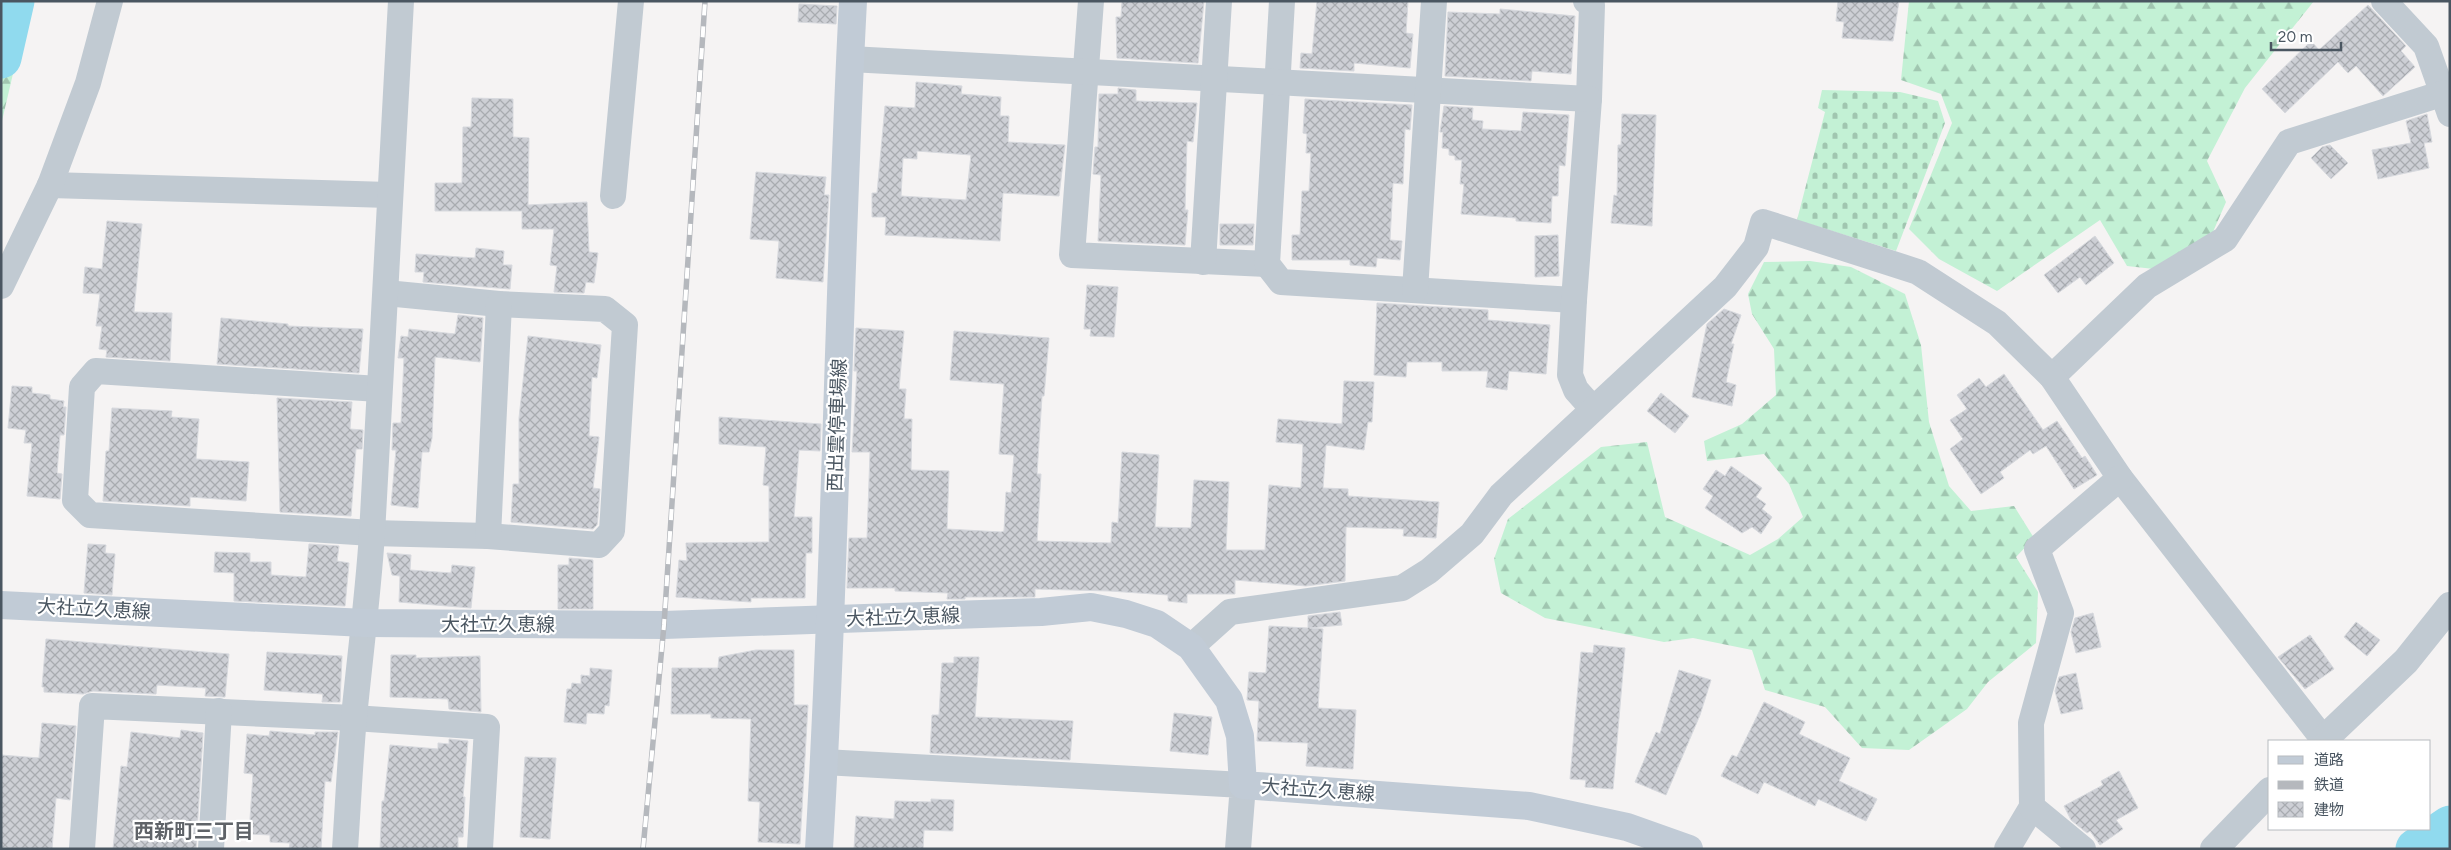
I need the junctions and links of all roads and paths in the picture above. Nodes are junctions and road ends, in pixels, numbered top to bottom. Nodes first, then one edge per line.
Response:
1 (110, 1) edge
2 (401, 1) edge
3 (631, 1) edge
4 (853, 1) edge
5 (1091, 1) edge
6 (1219, 1) edge
7 (1282, 1) edge
8 (1434, 1) edge
9 (1586, 1) edge
10 (2384, 1) edge
11 (850, 59) junction
12 (1087, 71) junction
13 (1214, 78) junction
14 (1277, 83) junction
15 (1428, 90) junction
16 (1589, 99) junction
17 (2447, 104) edge
18 (50, 185) junction
19 (388, 195) junction
20 (613, 196) dead end
21 (1202, 262) junction
22 (1267, 264) junction
23 (1, 286) edge
24 (1415, 290) junction
25 (386, 293) junction
26 (1574, 300) junction
27 (500, 304) junction
28 (2052, 377) junction
29 (379, 389) junction
30 (1593, 409) junction
31 (2120, 478) junction
32 (372, 533) junction
33 (488, 536) junction
34 (1, 605) edge
35 (2450, 606) edge
36 (832, 619) junction
37 (366, 623) junction
38 (1192, 646) junction
39 (219, 711) junction
40 (354, 718) junction
41 (2322, 740) edge
42 (2324, 740) edge
43 (824, 762) junction
44 (1243, 785) junction
45 (2268, 792) edge
46 (2032, 807) junction
47 (82, 849) edge
48 (211, 849) edge
49 (345, 849) edge
50 (480, 849) edge
51 (819, 849) edge
52 (1238, 849) edge
53 (1689, 849) edge
54 (2006, 849) edge
55 (2083, 849) edge
56 (2214, 849) edge

1 - 18 street
2 - 19 street
3 - 20 street
4 - 11 main road, 西出雲停車場線
5 - 12 street
6 - 13 street
7 - 14 street
8 - 15 street
9 - 16 street
10 - 17 street
11 - 12 street
11 - 36 main road, 西出雲停車場線
12 - 13 street
12 - 21 street
13 - 14 street
13 - 21 street
14 - 15 street
14 - 22 street
15 - 16 street
15 - 24 street
16 - 26 street
17 - 28 street
18 - 19 street
18 - 23 street
19 - 25 street
21 - 22 street
22 - 24 street
24 - 26 street
25 - 27 street
25 - 29 street
26 - 30 street
27 - 33 street
27 - 33 street
28 - 30 street
28 - 31 street
29 - 32 street
29 - 32 street
30 - 38 street
31 - 41 street
31 - 46 street
32 - 33 street
32 - 37 street
34 - 37 main road, 大社立久恵線
35 - 42 street
36 - 37 main road, 大社立久恵線
36 - 38 main road, 大社立久恵線
36 - 43 main road, 西出雲停車場線
37 - 40 street
38 - 44 main road, 大社立久恵線
39 - 40 street
39 - 47 street
39 - 48 street
40 - 49 street
40 - 50 street
43 - 44 street
43 - 51 main road, 西出雲停車場線
44 - 52 street
44 - 53 main road, 大社立久恵線
45 - 56 street
46 - 54 street
46 - 55 street

